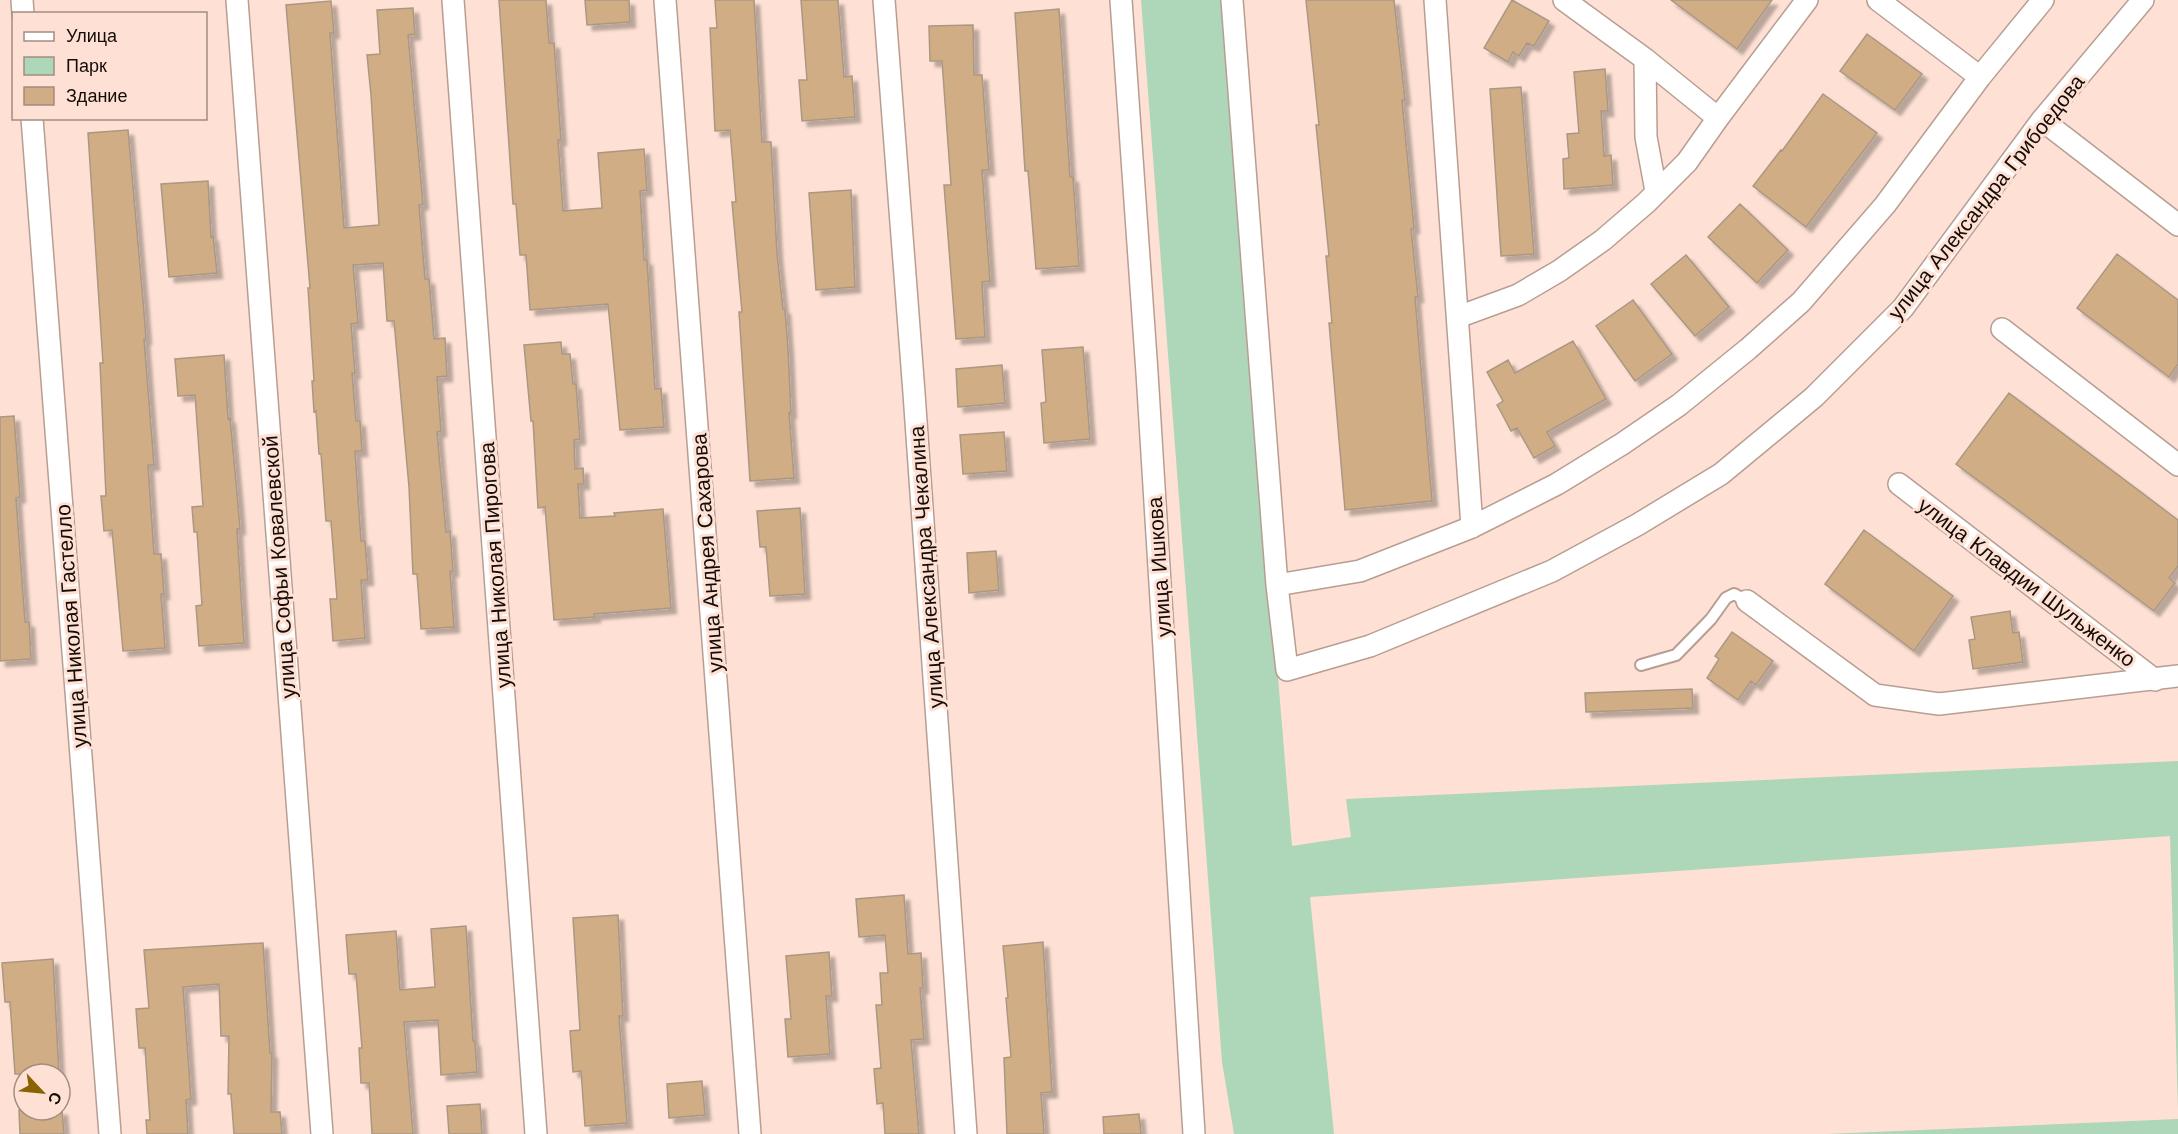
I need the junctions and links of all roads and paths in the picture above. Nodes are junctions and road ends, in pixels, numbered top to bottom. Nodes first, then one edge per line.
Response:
1 (237, 0) edge
2 (453, 0) edge
3 (665, 0) edge
4 (884, 0) edge
5 (1121, 0) edge
6 (1232, 0) edge
7 (1435, 0) edge
8 (1564, 0) edge
9 (1807, 0) edge
10 (1878, 0) edge
11 (2043, 0) edge
12 (2143, 0) edge
13 (1645, 58) junction
14 (1980, 76) junction
15 (1718, 117) junction
16 (32, 120) edge
17 (2042, 120) junction
18 (1656, 191) junction
19 (2178, 225) edge
20 (1458, 317) junction
21 (2002, 328) dead end
22 (2178, 465) edge
23 (1899, 484) dead end
24 (1472, 527) junction
25 (1277, 585) junction
26 (1747, 601) joint
27 (1641, 666) dead end
28 (2178, 676) edge
29 (2155, 680) junction
30 (536, 1132) edge
31 (110, 1134) edge
32 (322, 1134) edge
33 (750, 1134) edge
34 (966, 1134) edge
35 (1194, 1134) edge

1 - 32 street, улица Софьи Ковалевской
2 - 30 street, улица Николая Пирогова
3 - 33 street, улица Андрея Сахарова
4 - 34 street, улица Александра Чекалина
5 - 35 street, улица Ишкова
6 - 25 street
7 - 20 street
8 - 13 street
9 - 15 street
10 - 14 street
11 - 14 street
12 - 17 street, улица Александра Грибоедова
13 - 15 street
13 - 18 street
14 - 24 street
15 - 18 street
16 - 31 street, улица Николая Гастелло
17 - 19 street
17 - 25 street, улица Александра Грибоедова
18 - 20 street
20 - 24 street
21 - 22 street
23 - 29 street, улица Клавдии Шульженко
24 - 25 street
26 - 27 lane
26 - 29 street, улица Клавдии Шульженко
28 - 29 street, улица Клавдии Шульженко

